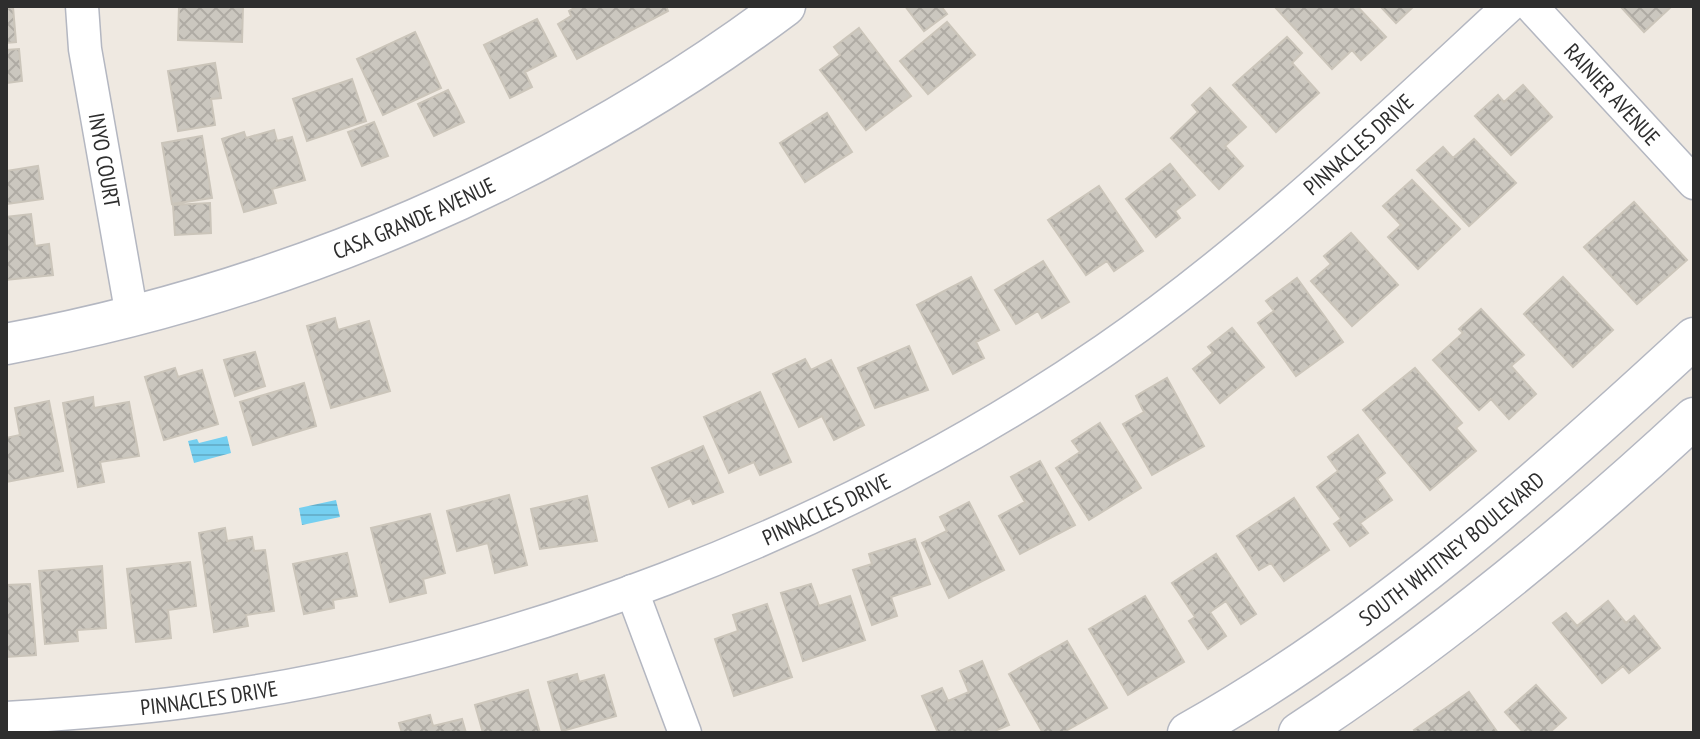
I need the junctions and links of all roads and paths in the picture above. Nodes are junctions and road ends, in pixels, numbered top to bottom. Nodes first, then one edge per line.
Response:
1 (82, 6) edge
2 (1509, 6) edge
3 (1531, 6) edge
4 (769, 11) edge
5 (1694, 183) edge
6 (132, 316) junction
7 (1694, 338) edge
8 (6, 344) edge
9 (1694, 418) edge
10 (632, 591) junction
11 (6, 718) edge
12 (685, 733) edge
13 (1188, 733) edge
14 (1299, 733) edge

1 - 6 street, INYO COURT
2 - 10 street, PINNACLES DRIVE
3 - 5 street, RAINIER AVENUE
4 - 6 street, CASA GRANDE AVENUE
6 - 8 street, CASA GRANDE AVENUE
7 - 13 street, SOUTH WHITNEY BOULEVARD
9 - 14 street
10 - 11 street, PINNACLES DRIVE
10 - 12 street

